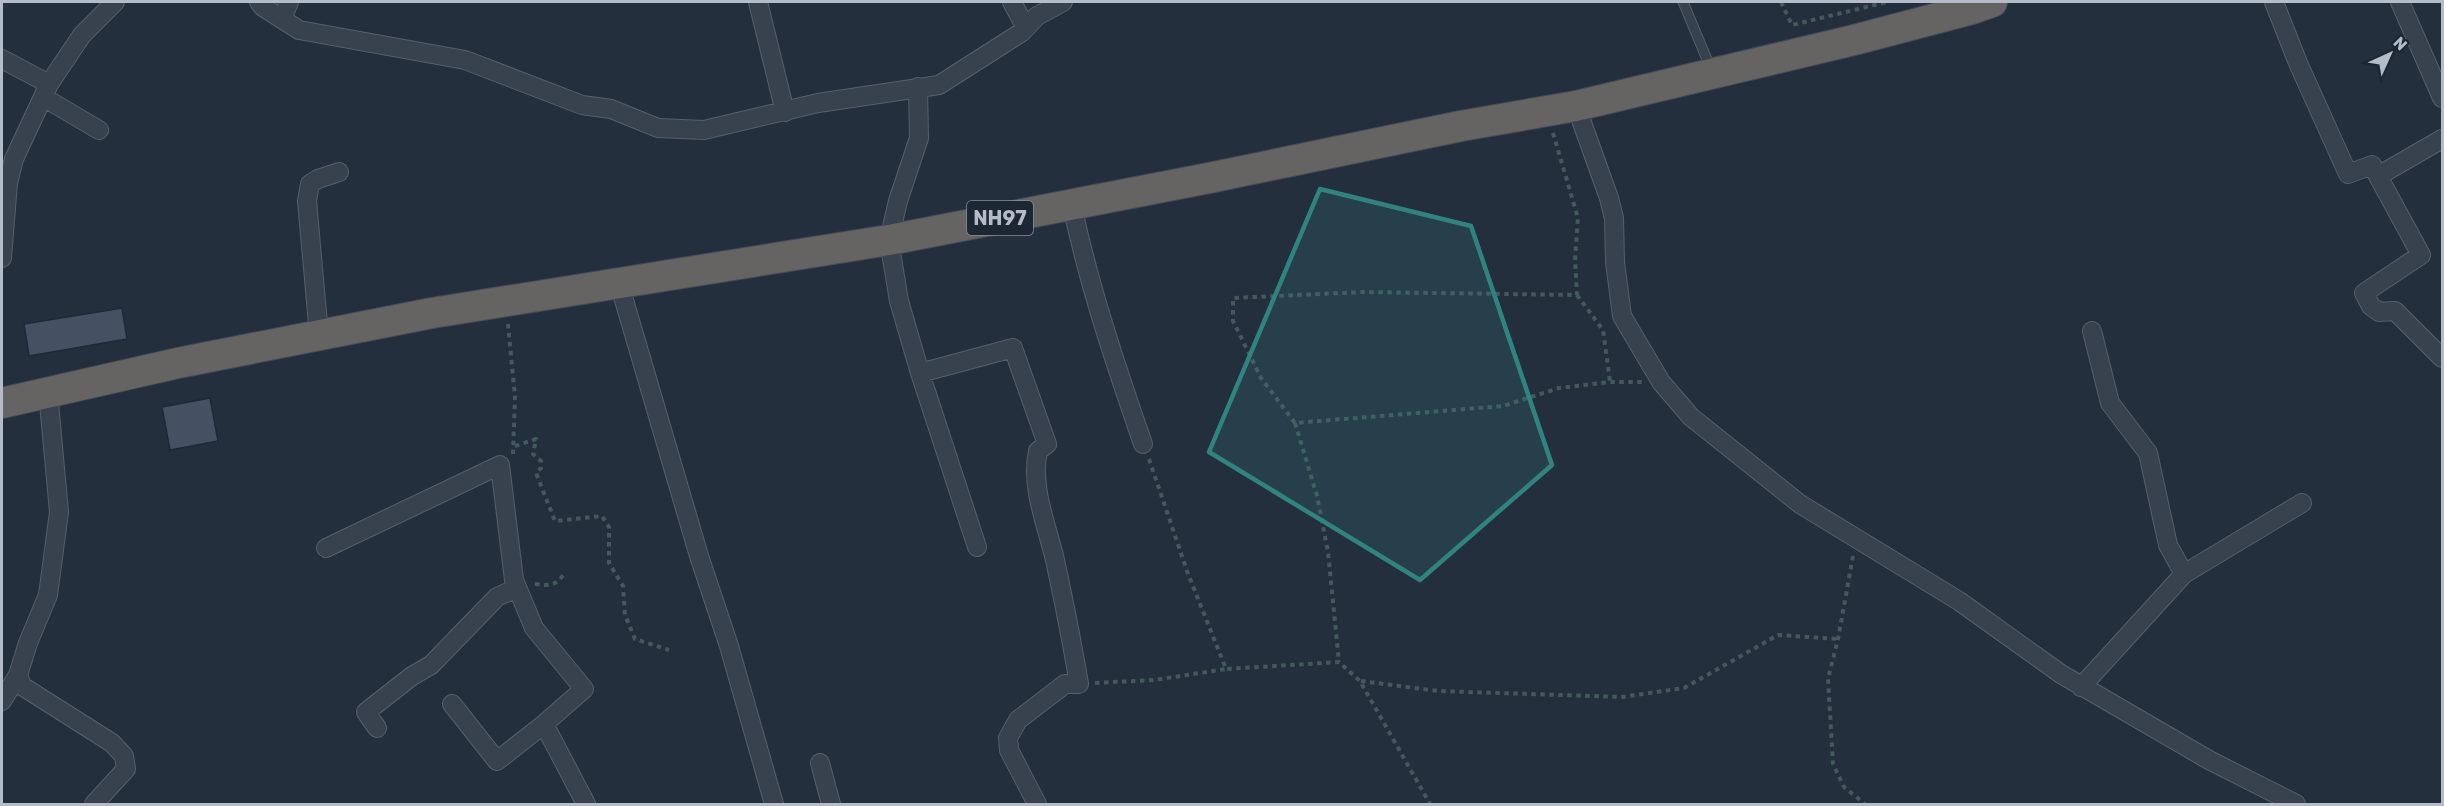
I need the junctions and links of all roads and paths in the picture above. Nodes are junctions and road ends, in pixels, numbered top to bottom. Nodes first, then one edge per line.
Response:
1 (115, 2) edge
2 (259, 2) edge
3 (289, 2) edge
4 (758, 2) edge
5 (1012, 2) edge
6 (1063, 2) edge
7 (1683, 2) edge
8 (1781, 2) edge
9 (1887, 2) edge
10 (1992, 2) edge
11 (2274, 2) edge
12 (2400, 2) edge
13 (282, 19) junction
14 (1026, 28) junction
15 (2, 59) edge
16 (1714, 75) junction
17 (918, 87) junction
18 (46, 91) junction
19 (2442, 98) edge
20 (1576, 106) junction
21 (1547, 111) junction
22 (785, 112) junction
23 (99, 130) dead end
24 (2442, 139) edge
25 (339, 172) dead end
26 (2378, 176) junction
27 (1072, 204) junction
28 (889, 240) junction
29 (2, 258) edge
30 (619, 283) junction
31 (1577, 295) junction
32 (506, 301) junction
33 (2092, 331) dead end
34 (319, 335) junction
35 (2442, 358) edge
36 (920, 373) junction
37 (1610, 382) junction
38 (1661, 382) junction
39 (48, 392) junction
40 (2, 403) edge
41 (1296, 423) junction
42 (1143, 444) joint
43 (515, 446) junction
44 (500, 465) junction
45 (2302, 503) dead end
46 (1855, 539) junction
47 (977, 547) dead end
48 (326, 548) dead end
49 (564, 574) dead end
50 (2184, 574) junction
51 (517, 588) junction
52 (1838, 639) junction
53 (669, 650) dead end
54 (1339, 662) junction
55 (1226, 669) junction
56 (18, 675) junction
57 (1360, 681) junction
58 (1079, 684) junction
59 (2081, 687) junction
60 (2, 701) edge
61 (452, 704) dead end
62 (544, 724) junction
63 (377, 728) dead end
64 (820, 763) dead end
65 (94, 804) edge
66 (586, 804) edge
67 (774, 804) edge
68 (831, 804) edge
69 (1037, 804) edge
70 (1430, 804) edge
71 (1865, 804) edge
72 (2296, 804) edge

1 - 18 street
2 - 13 street
3 - 13 street
4 - 22 street
5 - 14 street
6 - 14 street
7 - 16 lane
8 - 9 path
10 - 16 highway, NH97
11 - 26 street
12 - 19 street
13 - 22 street
14 - 17 street
15 - 18 street
16 - 20 highway, NH97
17 - 22 street
17 - 28 street
18 - 23 street
18 - 29 street
20 - 21 highway, NH97
20 - 38 street
21 - 27 highway, NH97
21 - 31 path
24 - 26 street
25 - 34 street
26 - 35 street
27 - 28 highway, NH97
27 - 42 street
28 - 30 highway, NH97
28 - 36 street
30 - 32 highway, NH97
30 - 67 street
31 - 37 path
31 - 41 path
32 - 34 highway, NH97
32 - 43 path
33 - 50 street
34 - 39 highway, NH97
36 - 47 street
36 - 58 street
37 - 38 path
37 - 41 path
38 - 46 street
39 - 40 highway, NH97
39 - 56 street
41 - 54 path
42 - 55 path
43 - 44 path
43 - 53 path
44 - 48 street
44 - 51 street
45 - 50 street
46 - 52 path
46 - 59 street
49 - 51 path
50 - 59 street
51 - 62 street
51 - 63 street
52 - 57 path
52 - 71 path
54 - 55 path
54 - 57 path
55 - 58 path
56 - 60 street
56 - 65 street
57 - 70 path
58 - 69 street
59 - 72 street
61 - 62 street
62 - 66 street
64 - 68 street

